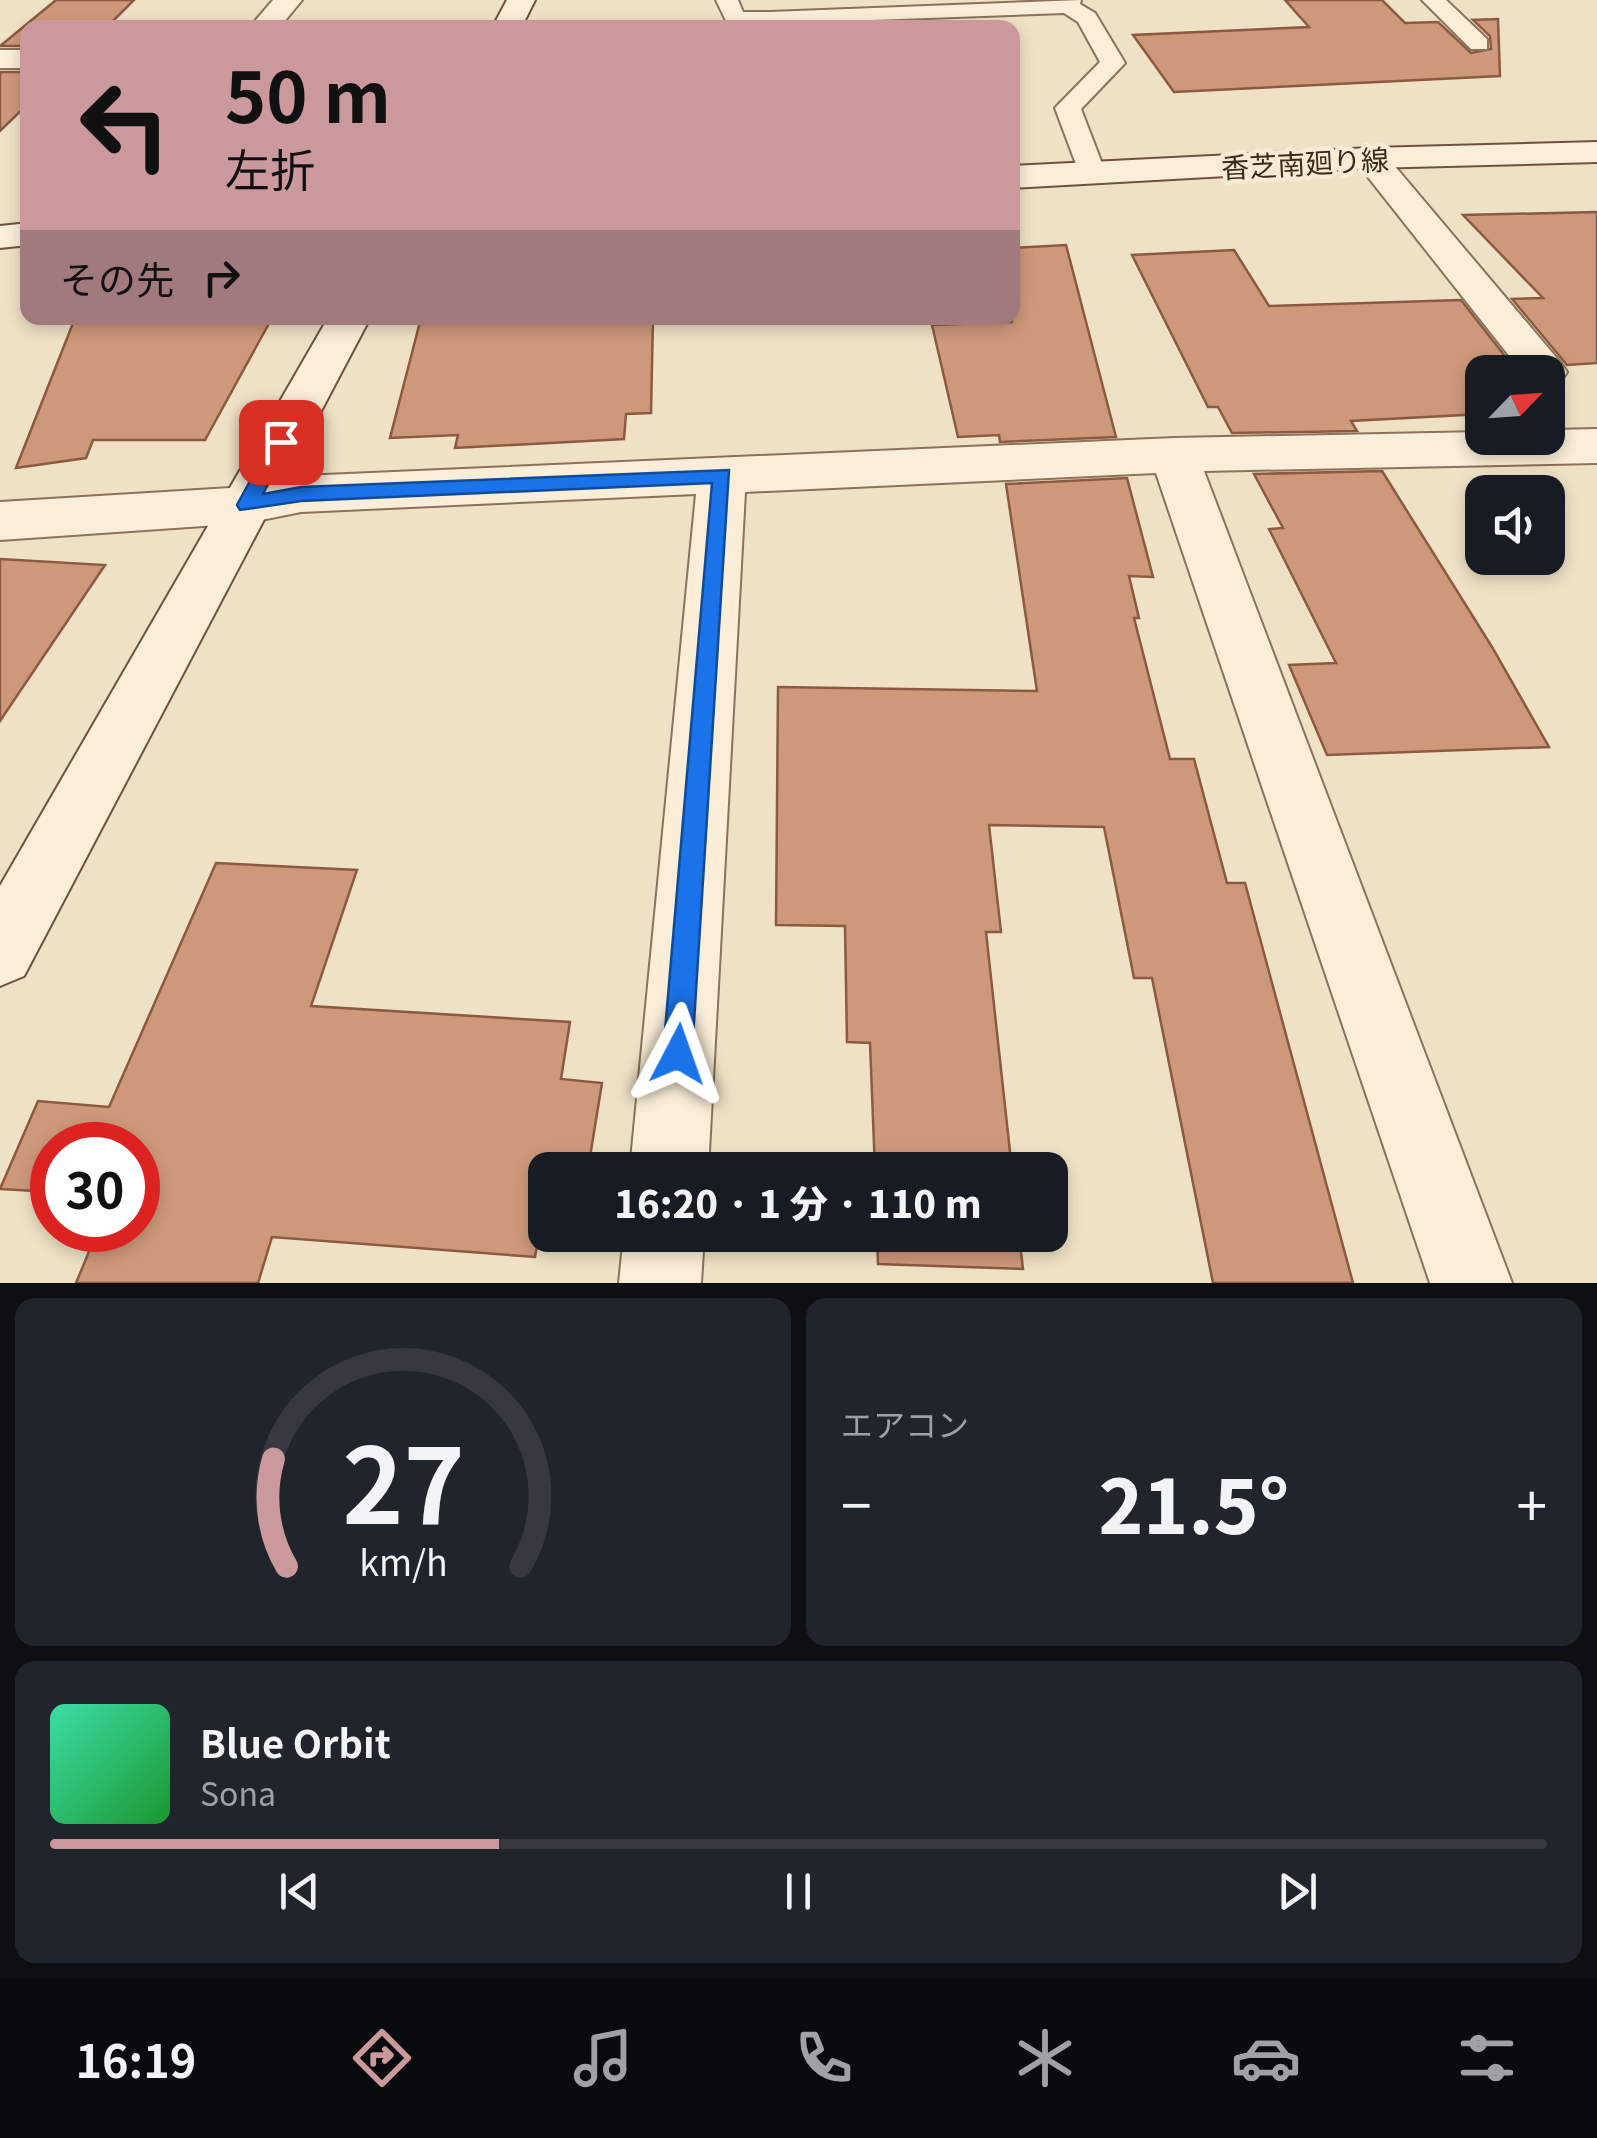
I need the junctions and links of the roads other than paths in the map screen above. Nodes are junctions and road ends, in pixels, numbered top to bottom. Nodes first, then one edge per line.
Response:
1 (288, 0) edge
2 (1434, 0) edge
3 (1069, 3) edge
4 (729, 15) edge
5 (270, 20) edge
6 (1478, 44) dead end
7 (1597, 152) edge
8 (1370, 158) junction
9 (1092, 174) junction
10 (1020, 177) edge
11 (345, 325) edge
12 (1531, 355) edge
13 (1565, 397) edge
14 (1597, 437) edge
15 (1597, 446) edge
16 (1174, 455) junction
17 (722, 476) junction
18 (247, 505) junction
19 (0, 522) edge
20 (0, 952) edge
21 (669, 1152) edge
22 (663, 1252) edge
23 (660, 1283) edge
24 (1471, 1283) edge

1 - 5 street
2 - 6 lane
3 - 4 lane
3 - 9 lane
7 - 8 street, 香芝南廻り線
8 - 9 street, 香芝南廻り線
8 - 12 street
9 - 10 street, 香芝南廻り線
11 - 18 street
13 - 14 street
15 - 16 street
16 - 17 street
16 - 24 street
17 - 18 street
17 - 21 street
18 - 19 street
18 - 20 street
22 - 23 street

